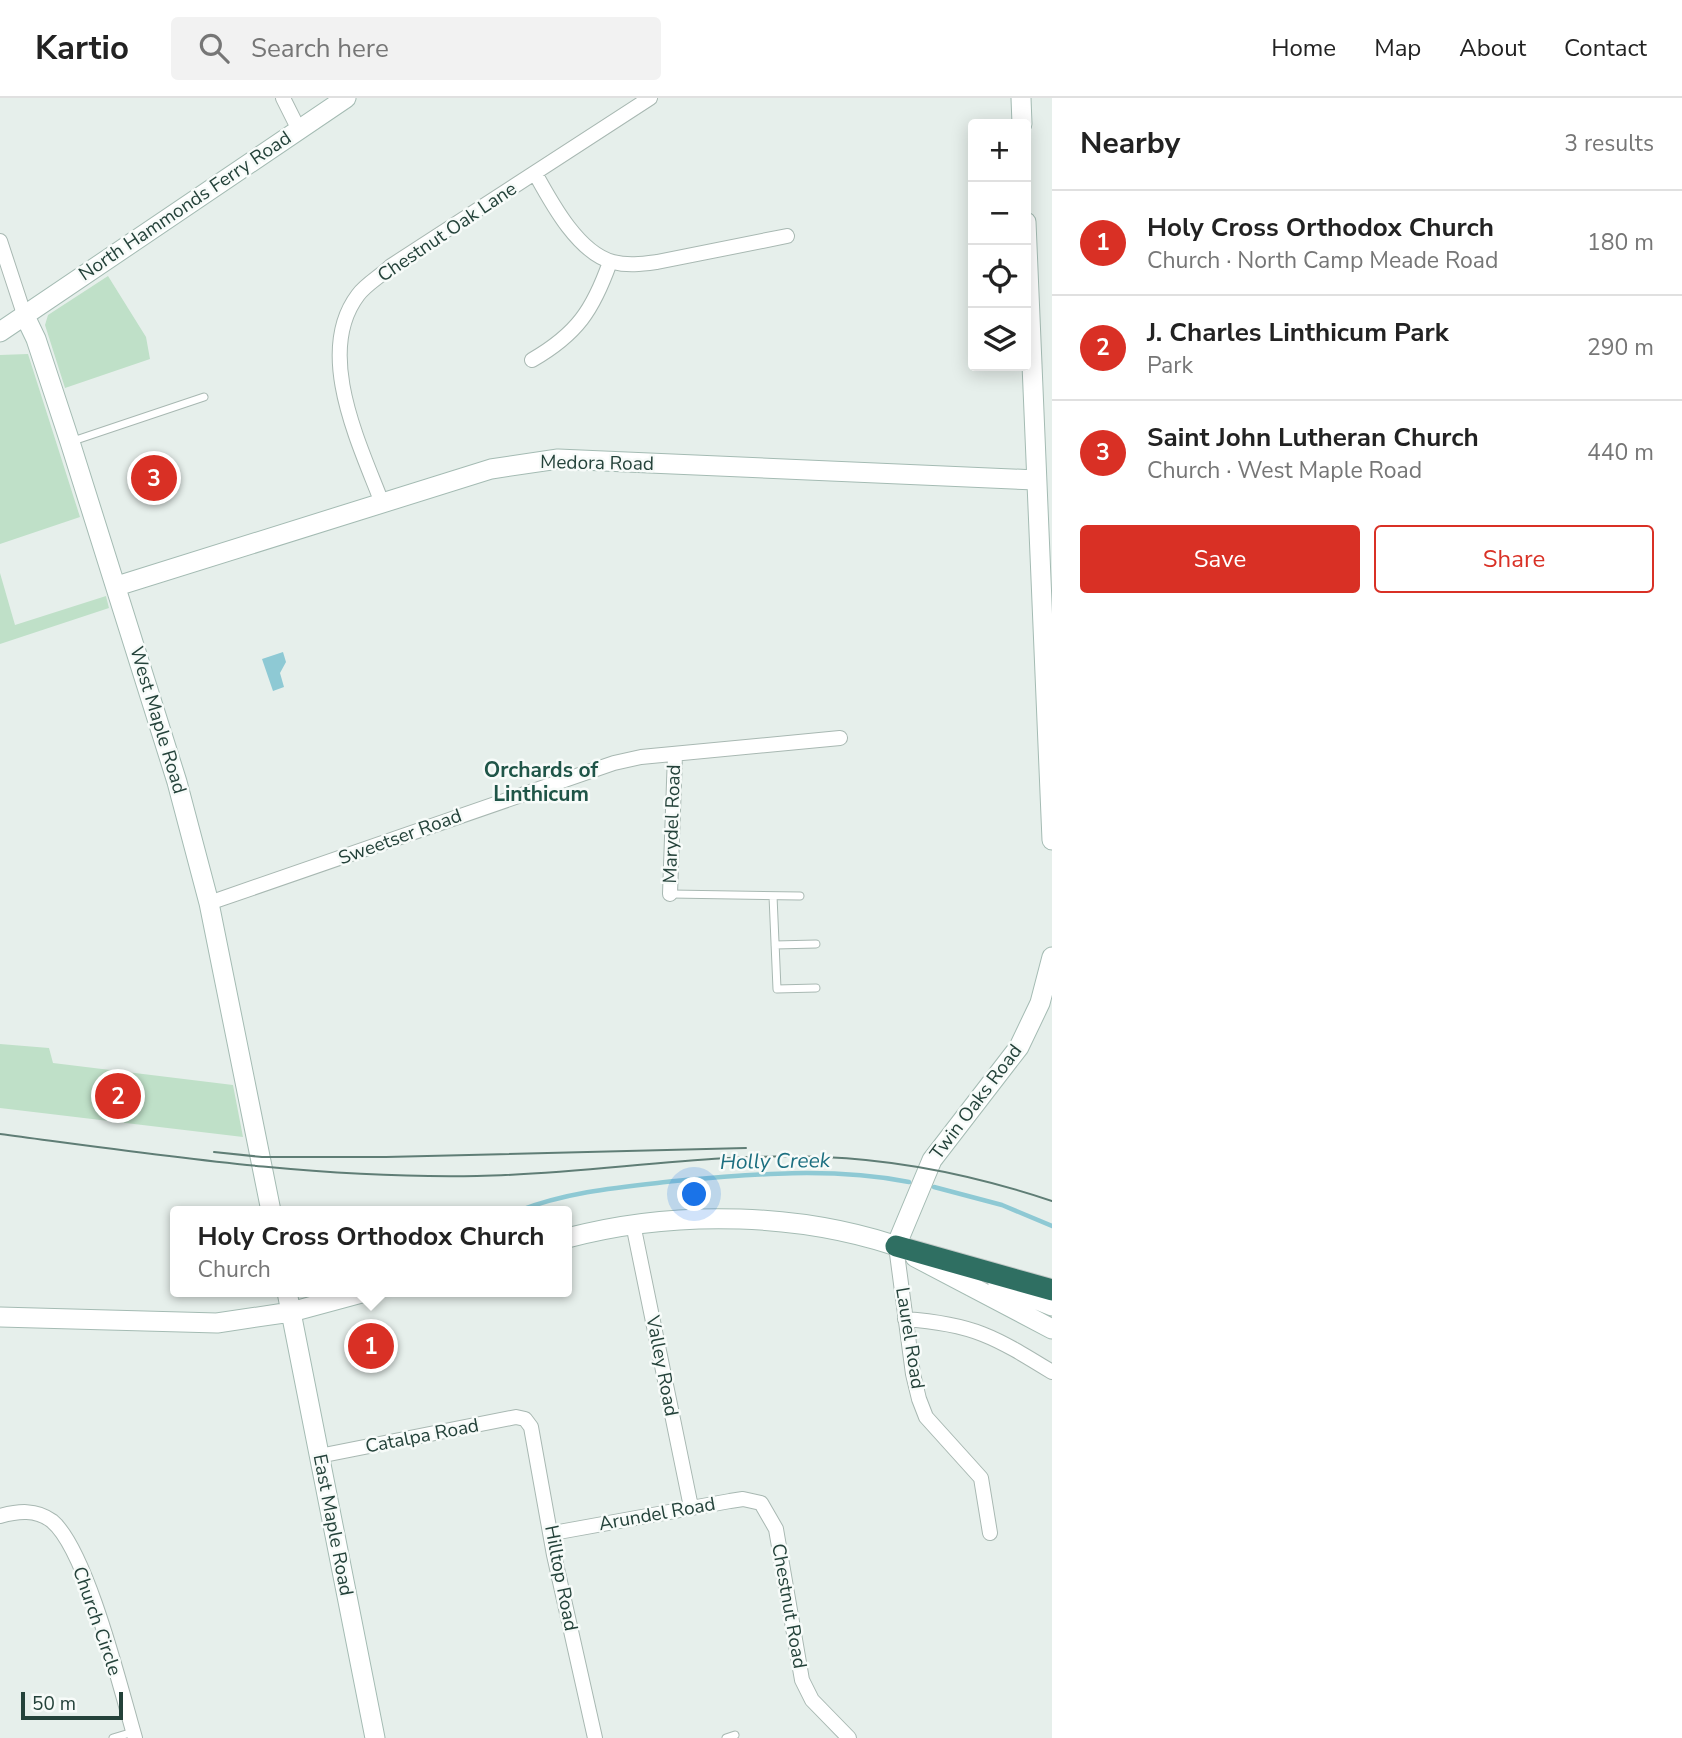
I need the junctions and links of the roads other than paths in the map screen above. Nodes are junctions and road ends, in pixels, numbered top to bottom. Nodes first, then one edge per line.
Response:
1 (283, 98) edge
2 (346, 98) edge
3 (650, 98) edge
4 (1021, 98) edge
5 (1022, 119) edge
6 (299, 130) junction
7 (535, 173) junction
8 (787, 236) dead end
9 (0, 242) edge
10 (1028, 245) edge
11 (610, 262) junction
12 (24, 314) junction
13 (0, 331) edge
14 (532, 360) dead end
15 (205, 397) dead end
16 (70, 442) junction
17 (1044, 477) edge
18 (382, 503) junction
19 (117, 586) junction
20 (1049, 670) edge
21 (840, 738) dead end
22 (675, 755) junction
23 (1052, 840) edge
24 (670, 894) joint
25 (774, 896) junction
26 (800, 896) dead end
27 (209, 903) junction
28 (816, 944) dead end
29 (775, 945) junction
30 (1052, 957) edge
31 (816, 988) dead end
32 (270, 1206) edge
33 (633, 1224) junction
34 (572, 1237) edge
35 (896, 1246) junction
36 (1052, 1290) edge
37 (288, 1297) edge
38 (346, 1297) edge
39 (1052, 1306) edge
40 (291, 1312) junction
41 (0, 1317) edge
42 (905, 1319) junction
43 (1052, 1329) edge
44 (1052, 1373) edge
45 (525, 1419) joint
46 (319, 1456) junction
47 (761, 1503) joint
48 (691, 1507) junction
49 (0, 1516) edge
50 (552, 1533) junction
51 (990, 1533) dead end
52 (134, 1735) edge
53 (113, 1738) edge
54 (375, 1738) edge
55 (595, 1738) edge
56 (849, 1738) edge

1 - 6 street
2 - 6 street, North Hammonds Ferry Road
3 - 7 street, Chestnut Oak Lane
4 - 5 street
6 - 12 street, North Hammonds Ferry Road
7 - 11 street
7 - 18 street, Chestnut Oak Lane
8 - 11 street
9 - 12 street, West Maple Road
10 - 17 street
11 - 14 street
12 - 13 street, North Hammonds Ferry Road
12 - 16 street, West Maple Road
15 - 16 lane
16 - 19 street, West Maple Road
17 - 18 street, Medora Road
17 - 20 street
18 - 19 street, Medora Road
19 - 27 street, West Maple Road
20 - 23 street
21 - 22 street, Sweetser Road
22 - 24 street, Marydel Road
22 - 27 street, Sweetser Road
24 - 25 lane
25 - 26 lane
25 - 29 lane
27 - 32 street, West Maple Road
28 - 29 lane
29 - 31 lane
30 - 35 street, Twin Oaks Road
33 - 34 street
33 - 35 street
33 - 48 street, Valley Road
35 - 36 highway
35 - 39 street
35 - 42 street, Laurel Road
35 - 43 street
37 - 40 street
38 - 40 street
40 - 41 street
40 - 46 street, East Maple Road
42 - 44 street
42 - 51 street, Laurel Road
45 - 46 street, Catalpa Road
45 - 50 street, Hilltop Road
46 - 54 street, East Maple Road
47 - 48 street, Arundel Road
47 - 56 street, Chestnut Road
48 - 50 street, Arundel Road
49 - 52 street, Church Circle
50 - 55 street, Hilltop Road
52 - 53 lane

